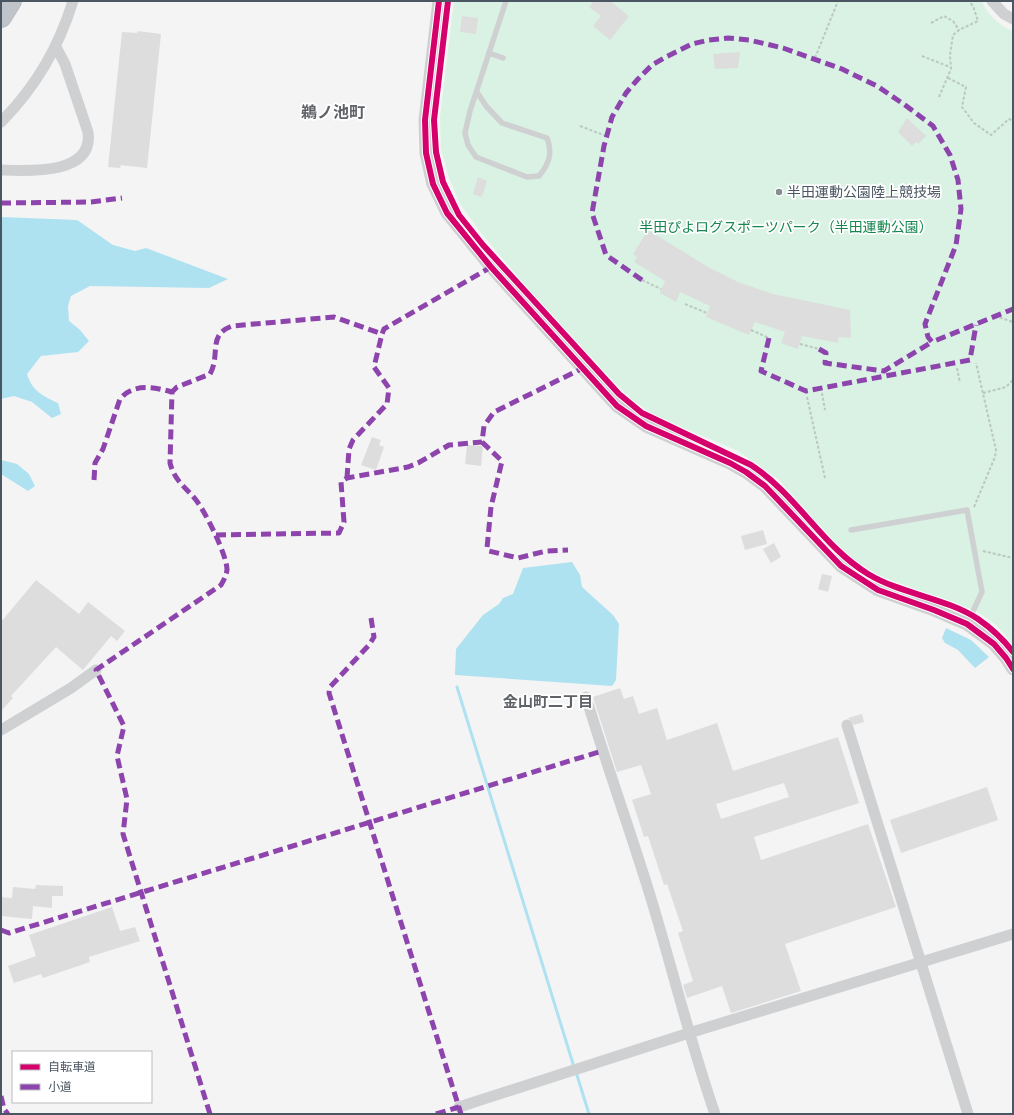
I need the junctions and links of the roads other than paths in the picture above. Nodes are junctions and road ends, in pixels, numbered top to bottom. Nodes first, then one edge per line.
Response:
1 (11, 1) edge
2 (73, 1) edge
3 (439, 1) edge
4 (506, 1) edge
5 (992, 1) edge
6 (1, 17) edge
7 (1013, 20) edge
8 (56, 47) junction
9 (489, 53) junction
10 (503, 58) dead end
11 (477, 92) junction
12 (1, 122) edge
13 (1, 170) edge
14 (851, 530) dead end
15 (967, 624) junction
16 (1013, 669) edge
17 (96, 670) dead end
18 (586, 697) dead end
19 (847, 726) dead end
20 (1, 730) edge
21 (1013, 934) edge
22 (922, 963) junction
23 (689, 1033) junction
24 (459, 1107) dead end
25 (715, 1114) edge
26 (968, 1114) edge

1 - 6 highway
2 - 8 street
3 - 15 street
4 - 9 lane
5 - 7 street
8 - 12 street
8 - 13 street
9 - 10 lane
9 - 11 lane
11 - 11 lane
14 - 15 lane
15 - 16 street
17 - 20 street
18 - 23 street
19 - 22 street
21 - 22 street
22 - 23 street
22 - 26 street
23 - 24 street
23 - 25 street

